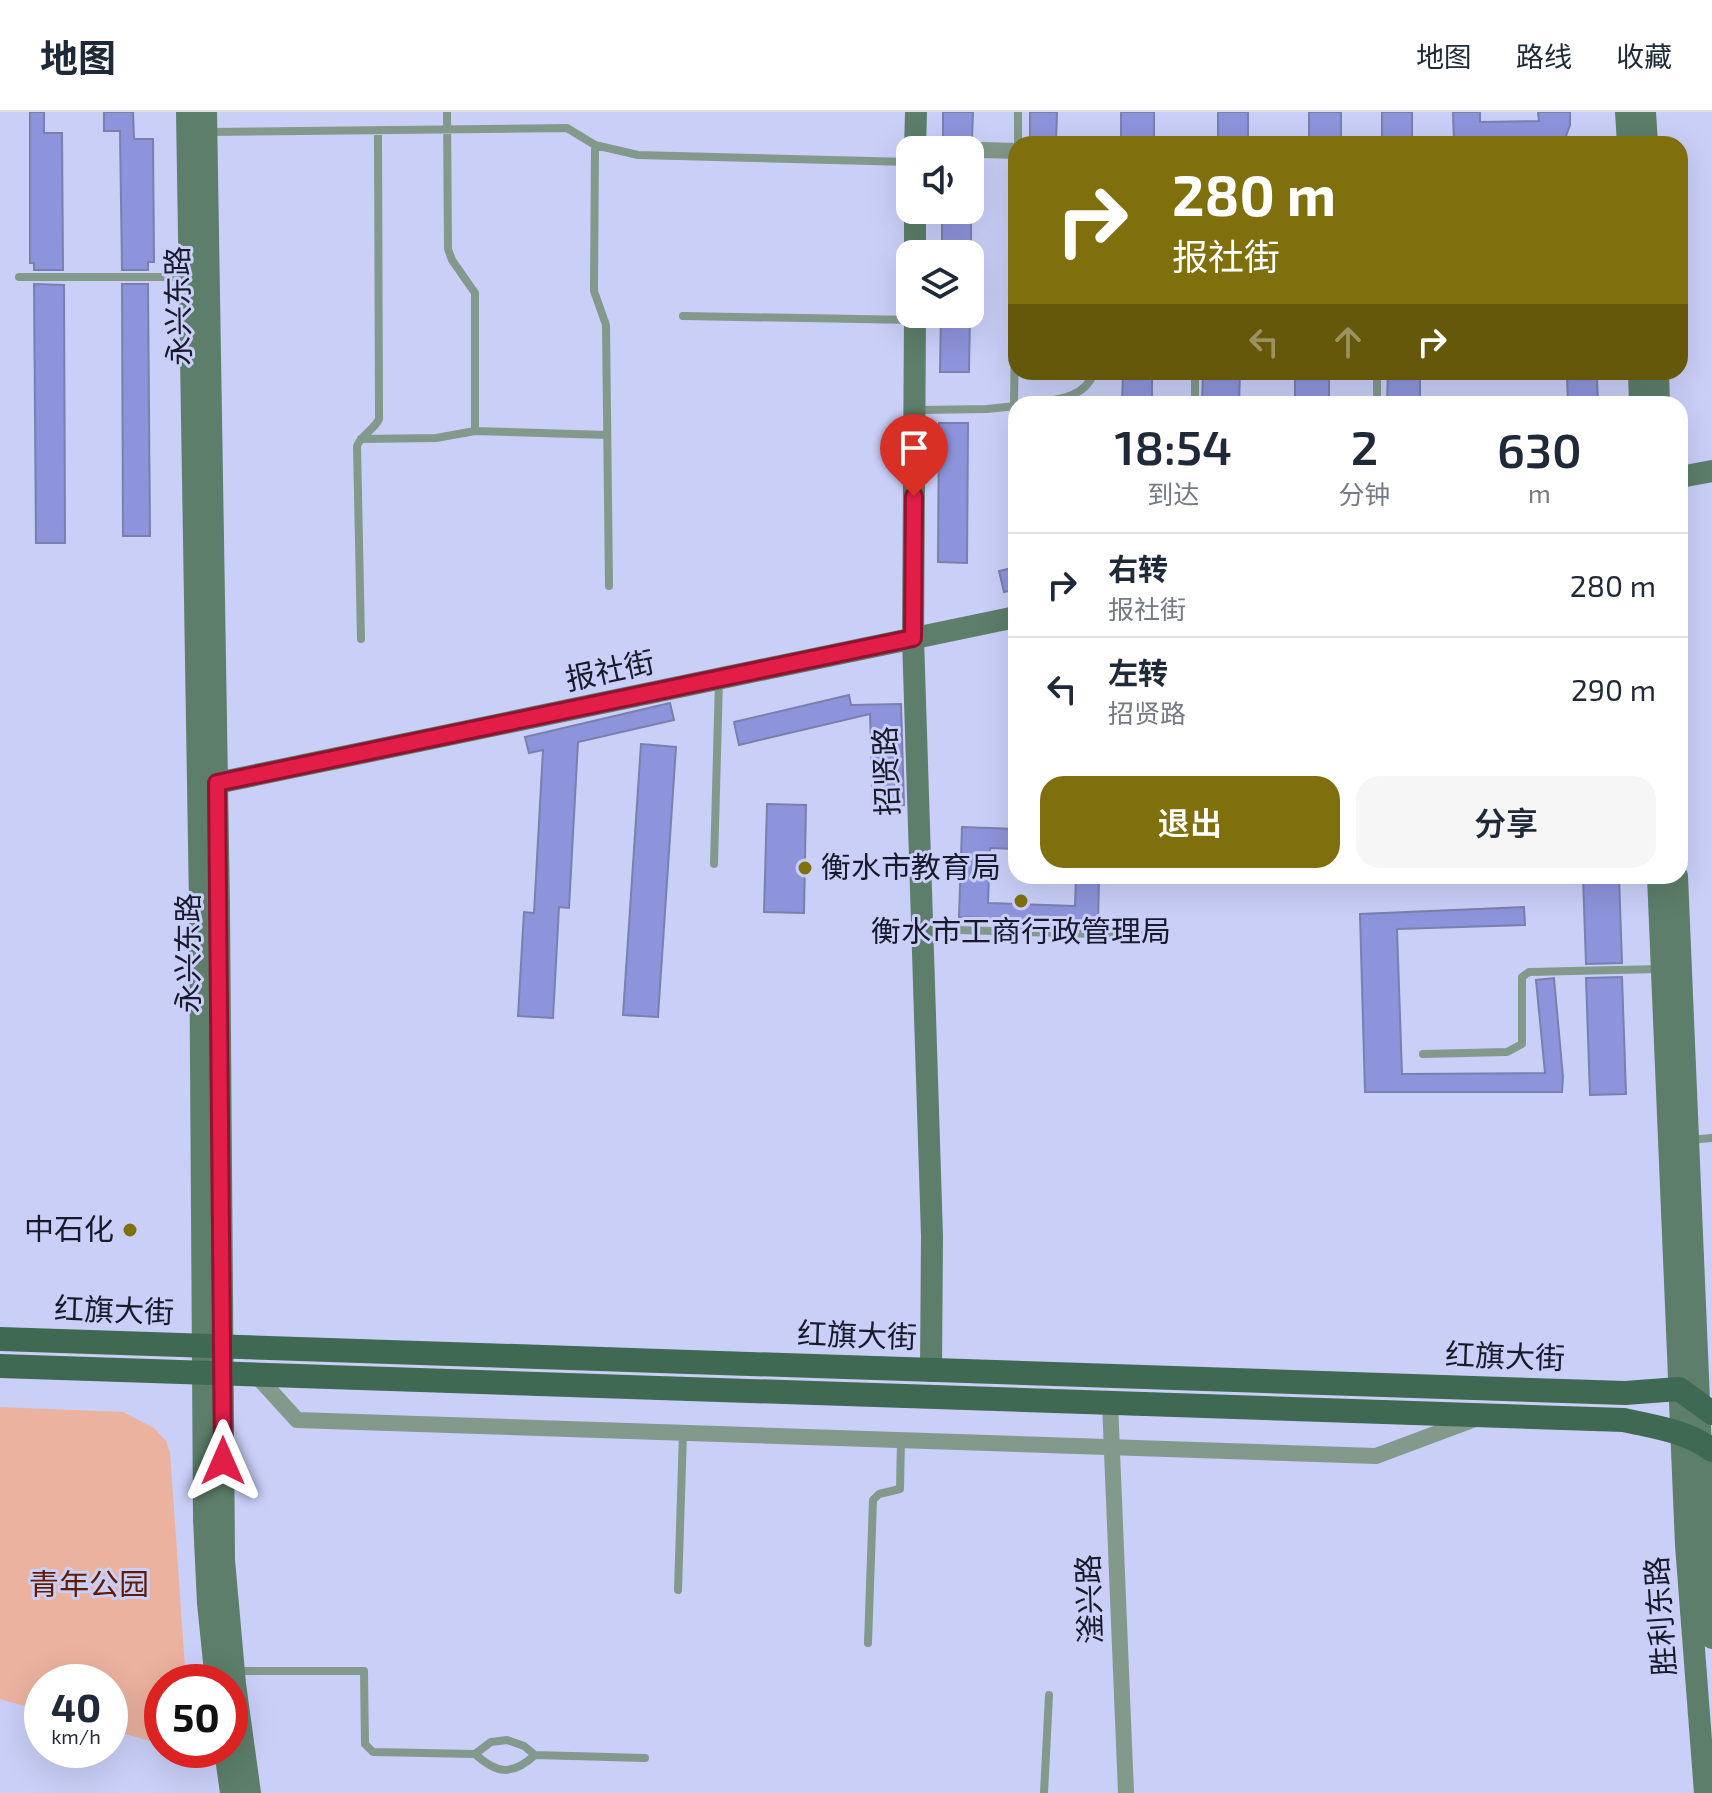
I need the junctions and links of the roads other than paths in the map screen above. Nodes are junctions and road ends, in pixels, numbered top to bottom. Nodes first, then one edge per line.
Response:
1 (187, 112) edge
2 (447, 112) edge
3 (916, 112) edge
4 (1018, 112) edge
5 (1626, 112) edge
6 (1645, 112) edge
7 (206, 122) edge
8 (447, 129) junction
9 (378, 130) junction
10 (915, 136) edge
11 (1018, 136) edge
12 (1628, 136) edge
13 (1646, 136) edge
14 (595, 145) junction
15 (1008, 151) edge
16 (984, 152) edge
17 (896, 154) edge
18 (19, 277) dead end
19 (190, 277) junction
20 (683, 316) dead end
21 (896, 317) edge
22 (915, 328) edge
23 (1091, 380) edge
24 (1070, 396) edge
25 (1008, 407) edge
26 (914, 410) junction
27 (475, 431) junction
28 (607, 435) junction
29 (361, 439) junction
30 (1712, 471) edge
31 (1688, 476) edge
32 (609, 586) dead end
33 (1008, 619) edge
34 (913, 638) junction
35 (361, 639) dead end
36 (719, 679) junction
37 (217, 783) junction
38 (714, 864) dead end
39 (1658, 884) edge
40 (1677, 884) edge
41 (921, 929) junction
42 (1166, 936) dead end
43 (1661, 969) junction
44 (1423, 1054) dead end
45 (1712, 1138) edge
46 (1687, 1140) junction
47 (0, 1339) edge
48 (212, 1347) junction
49 (0, 1366) edge
50 (931, 1371) junction
51 (212, 1373) junction
52 (256, 1375) junction
53 (1110, 1403) junction
54 (1700, 1413) edge
55 (1485, 1415) junction
56 (683, 1433) junction
57 (901, 1440) junction
58 (1112, 1447) junction
59 (678, 1590) dead end
60 (1712, 1638) edge
61 (868, 1643) dead end
62 (223, 1664) edge
63 (248, 1676) edge
64 (1049, 1695) dead end
65 (475, 1754) junction
66 (535, 1755) junction
67 (645, 1758) dead end
68 (228, 1768) edge
69 (245, 1768) edge
70 (231, 1793) edge
71 (250, 1793) edge
72 (1044, 1793) edge
73 (1126, 1793) edge
74 (1705, 1793) edge

1 - 19 main road, 永兴东路
2 - 8 lane
3 - 10 main road
4 - 11 lane
5 - 12 main road
6 - 13 main road
7 - 9 lane
7 - 37 main road, 永兴东路
8 - 9 lane
8 - 14 lane
8 - 27 lane
9 - 29 lane
14 - 17 lane
14 - 28 lane
15 - 16 street
18 - 19 lane
19 - 48 main road, 永兴东路
20 - 21 lane
22 - 26 main road, 招贤路
23 - 24 lane
25 - 26 lane
26 - 34 main road, 招贤路
27 - 28 lane
27 - 29 lane
28 - 32 lane
29 - 35 lane
30 - 31 main road
33 - 34 main road, 报社街
34 - 36 main road, 报社街
34 - 41 main road, 招贤路
36 - 37 main road, 报社街
36 - 38 lane
37 - 48 main road, 永兴东路
39 - 43 main road
40 - 46 main road
41 - 42 lane
41 - 50 main road, 招贤路
43 - 44 lane
43 - 54 main road
45 - 46 lane
46 - 54 main road
47 - 48 main road, 红旗大街
48 - 50 main road, 红旗大街
48 - 51 main road, 永兴东路
49 - 51 main road, 红旗大街
50 - 54 main road, 红旗大街
51 - 52 main road, 红旗大街
51 - 62 main road, 永兴东路
52 - 53 main road, 红旗大街
52 - 56 street
53 - 55 main road, 红旗大街
53 - 58 street, 滏兴路
54 - 55 main road, 红旗大街
54 - 60 main road, 胜利东路
54 - 74 main road, 胜利东路
55 - 58 street
56 - 57 street
56 - 59 lane
57 - 58 street
57 - 61 lane
58 - 73 street, 滏兴路
63 - 65 lane
64 - 72 lane
65 - 66 lane
65 - 66 lane
66 - 67 lane
68 - 70 main road
69 - 71 main road, 永兴东路

